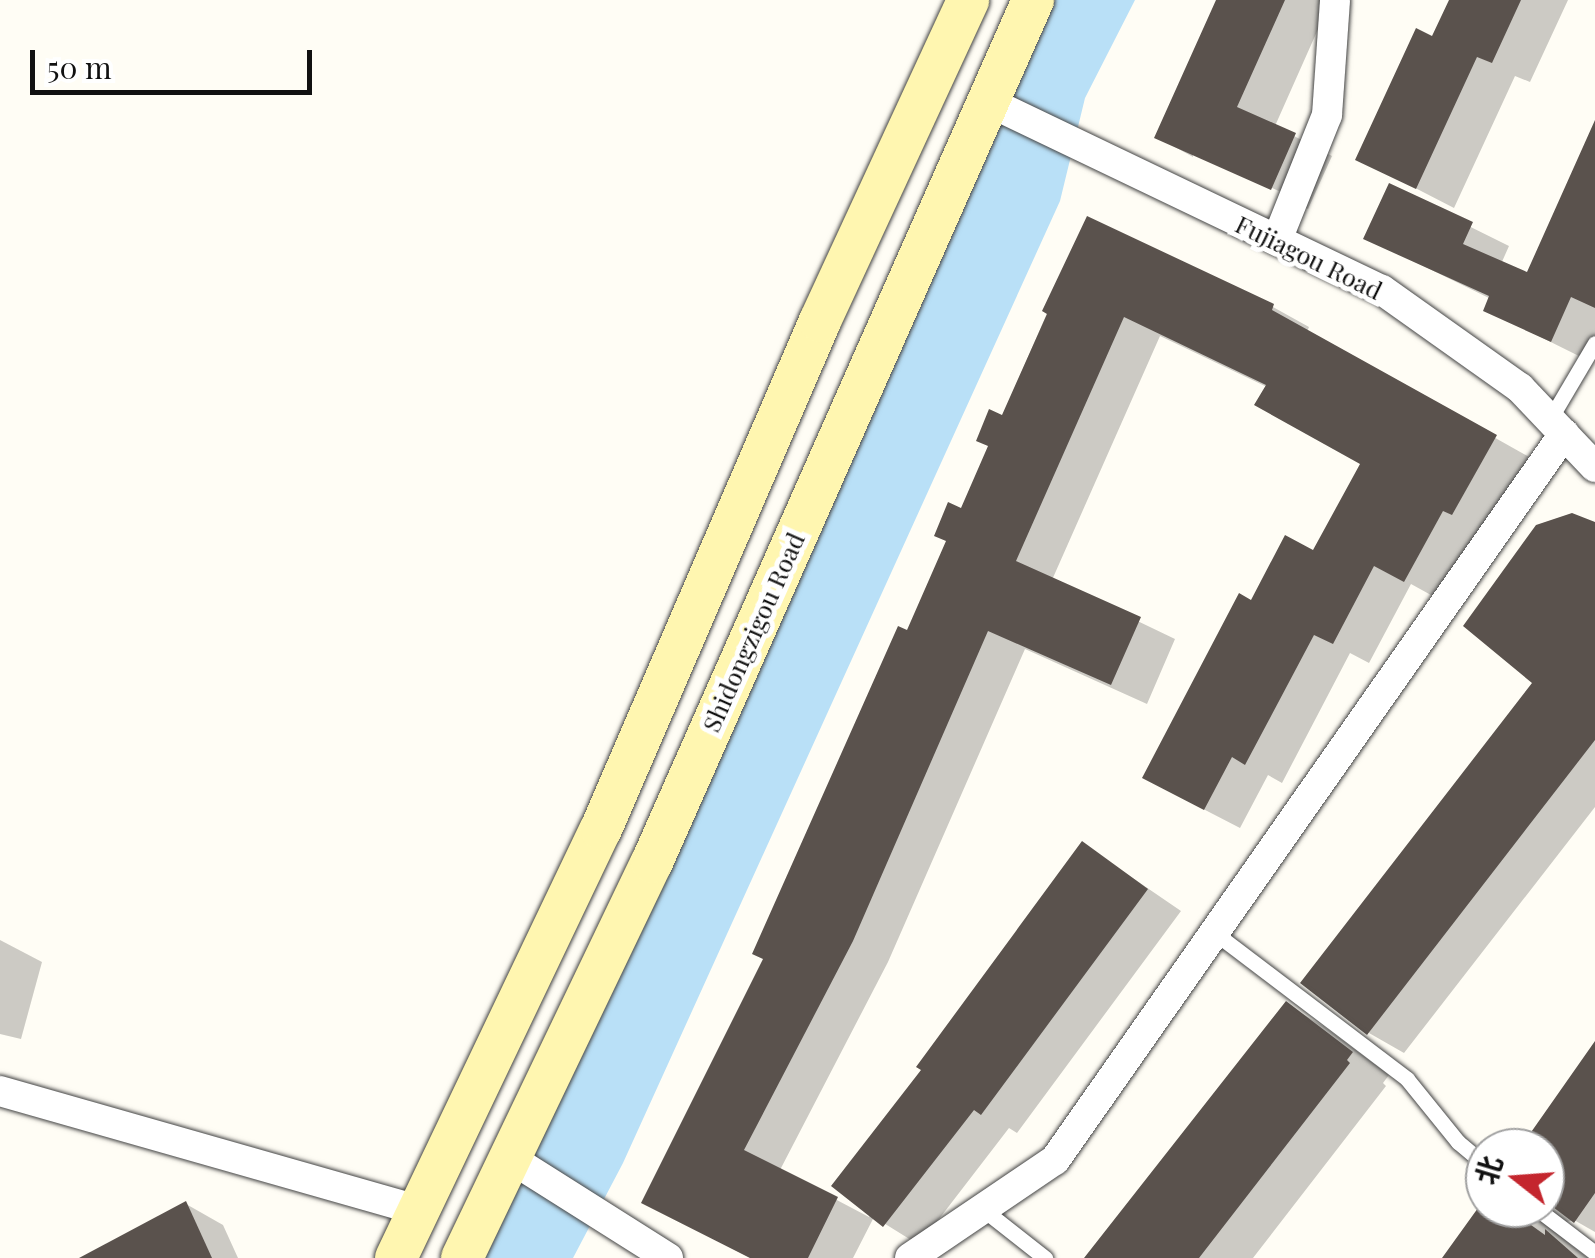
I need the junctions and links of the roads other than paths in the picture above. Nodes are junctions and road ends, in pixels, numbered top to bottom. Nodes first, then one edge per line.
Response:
1 (968, 0) edge
2 (1033, 0) edge
3 (1335, 0) edge
4 (994, 104) junction
5 (1277, 240) junction
6 (1595, 343) edge
7 (1557, 427) junction
8 (1595, 467) edge
9 (1215, 933) junction
10 (0, 1091) edge
11 (1465, 1148) edge
12 (514, 1161) junction
13 (419, 1210) junction
14 (984, 1210) junction
15 (1562, 1228) edge
16 (1595, 1253) edge
17 (396, 1258) edge
18 (462, 1258) edge
19 (668, 1258) edge
20 (910, 1258) edge
21 (1044, 1258) edge

1 - 13 main road
2 - 4 main road, Shidongzigou Road
3 - 5 street
4 - 5 street, Fujiagou Road
4 - 12 main road, Shidongzigou Road
5 - 7 street, Fujiagou Road
6 - 7 lane
7 - 8 street, Fujiagou Road
7 - 9 street
9 - 11 lane
9 - 14 street
10 - 13 street
12 - 18 main road, Shidongzigou Road
12 - 19 street
13 - 17 main road
14 - 20 street
14 - 21 lane
15 - 16 lane

